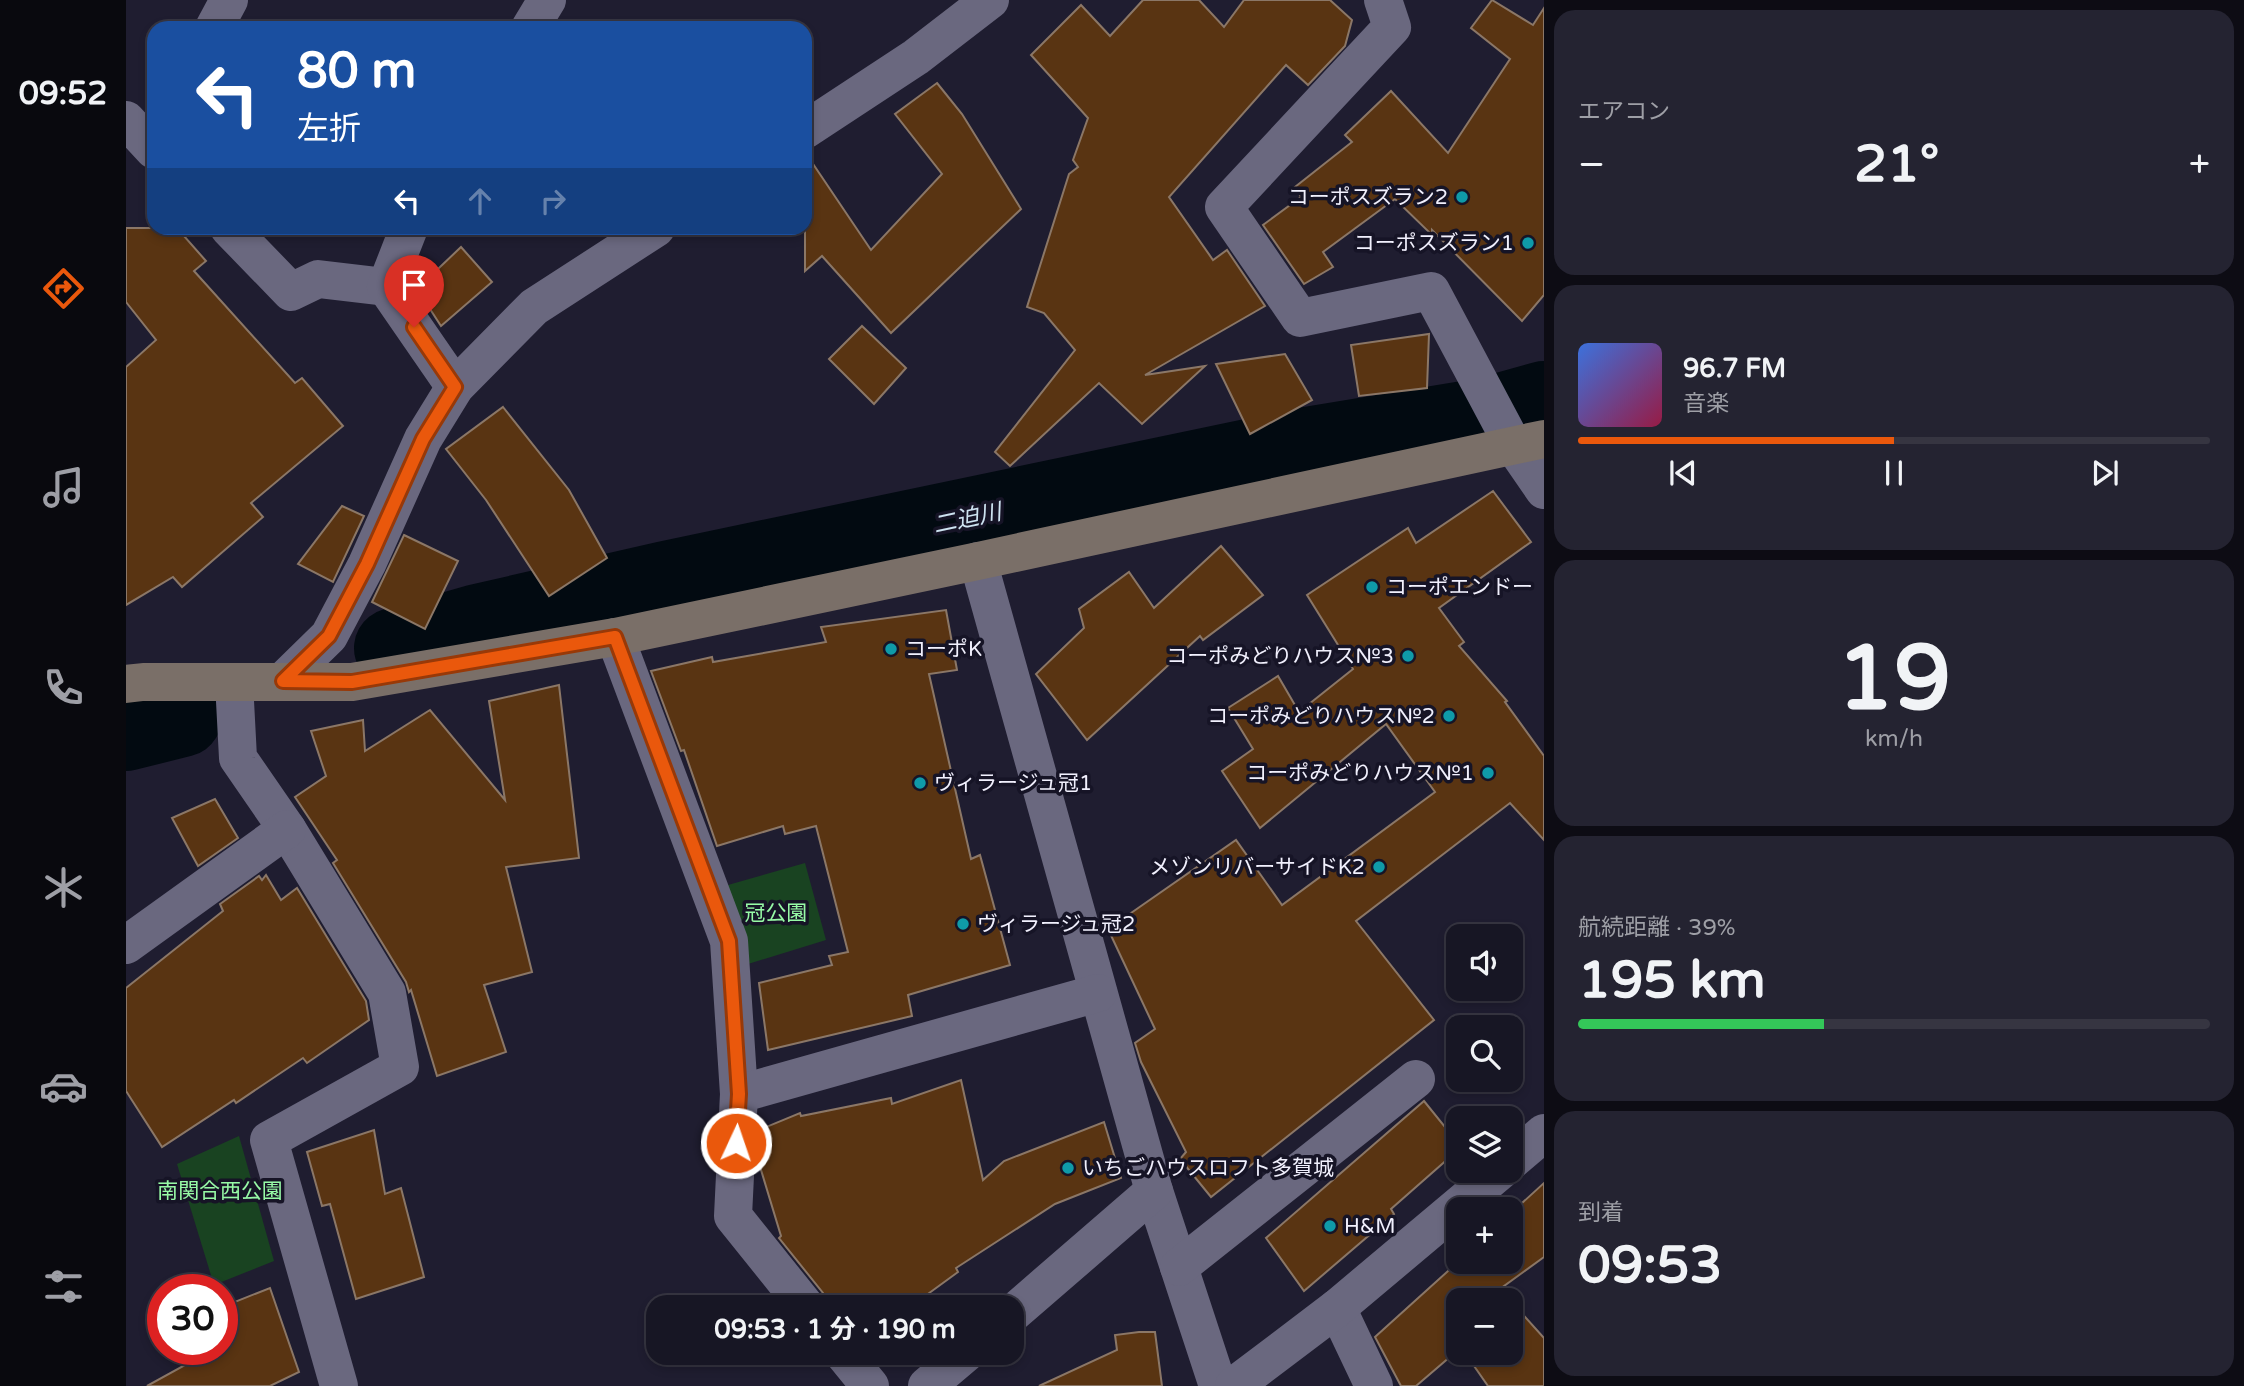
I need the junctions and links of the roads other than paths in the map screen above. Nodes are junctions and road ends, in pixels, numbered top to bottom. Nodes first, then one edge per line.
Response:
1 (229, 0) edge
2 (547, 0) edge
3 (990, 0) edge
4 (1383, 0) edge
5 (218, 21) edge
6 (534, 21) edge
7 (812, 125) edge
8 (236, 235) edge
9 (406, 235) edge
10 (645, 235) edge
11 (386, 287) junction
12 (455, 387) junction
13 (1522, 439) edge
14 (1544, 490) edge
15 (978, 561) junction
16 (615, 637) junction
17 (132, 676) edge
18 (283, 681) junction
19 (234, 682) junction
20 (287, 829) junction
21 (126, 945) edge
22 (1098, 993) junction
23 (1416, 1079) dead end
24 (739, 1094) junction
25 (1544, 1133) edge
26 (1523, 1151) edge
27 (1486, 1183) edge
28 (1154, 1191) junction
29 (1179, 1267) junction
30 (796, 1295) edge
31 (1024, 1304) edge
32 (1337, 1308) junction
33 (853, 1365) edge
34 (952, 1365) edge
35 (339, 1386) edge
36 (870, 1386) edge
37 (927, 1386) edge
38 (1218, 1386) edge
39 (1234, 1386) edge
40 (1374, 1386) edge

1 - 5 street
2 - 6 street
3 - 7 street
4 - 13 street
8 - 11 street
9 - 11 street
10 - 12 street
11 - 12 street
12 - 18 street
13 - 14 street
13 - 15 street
15 - 16 street
15 - 22 street
16 - 18 street
16 - 24 street
17 - 19 street
18 - 19 street
19 - 20 street
20 - 21 street
20 - 35 street
22 - 24 street
22 - 28 street
23 - 29 street
24 - 30 street
25 - 26 street
27 - 32 street
28 - 29 street
28 - 31 street
29 - 38 street
32 - 39 street
32 - 40 street
33 - 36 street
34 - 37 street

